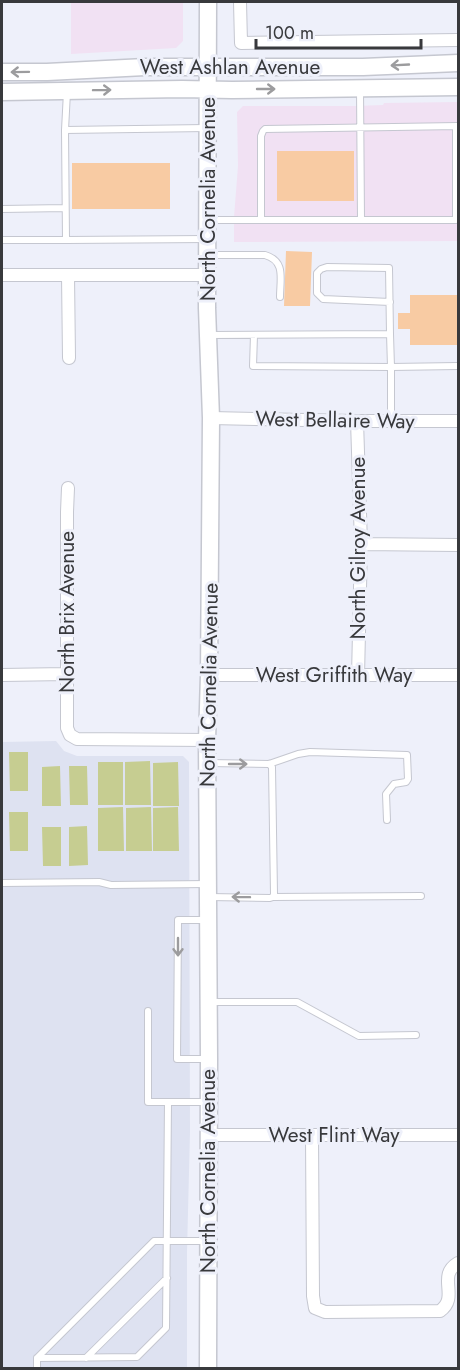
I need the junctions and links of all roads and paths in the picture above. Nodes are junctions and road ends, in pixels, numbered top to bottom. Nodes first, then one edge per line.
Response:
1 (208, 2) edge
2 (240, 2) edge
3 (459, 40) edge
4 (459, 63) edge
5 (207, 67) junction
6 (2, 72) edge
7 (459, 87) edge
8 (208, 89) junction
9 (360, 89) junction
10 (67, 91) junction
11 (2, 92) edge
12 (457, 126) edge
13 (207, 128) junction
14 (361, 128) junction
15 (65, 130) junction
16 (65, 208) junction
17 (2, 209) edge
18 (261, 219) junction
19 (207, 220) junction
20 (361, 220) junction
21 (457, 220) edge
22 (2, 240) edge
23 (66, 240) junction
24 (207, 247) junction
25 (2, 275) edge
26 (68, 275) junction
27 (208, 275) junction
28 (280, 297) dead end
29 (390, 302) junction
30 (390, 334) junction
31 (208, 335) junction
32 (254, 335) junction
33 (69, 358) dead end
34 (459, 366) edge
35 (391, 367) junction
36 (211, 418) junction
37 (357, 421) junction
38 (391, 421) junction
39 (459, 421) edge
40 (68, 488) dead end
41 (361, 544) junction
42 (459, 545) edge
43 (66, 674) junction
44 (2, 675) edge
45 (209, 675) junction
46 (459, 675) edge
47 (358, 676) junction
48 (207, 740) junction
49 (207, 764) junction
50 (269, 764) junction
51 (387, 820) dead end
52 (2, 883) edge
53 (208, 890) junction
54 (421, 896) dead end
55 (273, 897) junction
56 (208, 920) junction
57 (209, 1002) junction
58 (148, 1011) dead end
59 (416, 1035) dead end
60 (209, 1059) junction
61 (168, 1102) junction
62 (209, 1102) junction
63 (209, 1135) junction
64 (312, 1135) junction
65 (459, 1135) edge
66 (167, 1241) junction
67 (208, 1241) junction
68 (459, 1263) edge
69 (166, 1278) junction
70 (37, 1358) junction
71 (86, 1358) junction
72 (37, 1368) edge
73 (208, 1368) edge

1 - 5 street, North Cornelia Avenue
2 - 3 street
4 -> 5 street, West Ashlan Avenue
5 -> 6 street, West Ashlan Avenue
5 - 8 street, North Cornelia Avenue
7 - 9 street, West Ashlan Avenue
8 -> 9 street, West Ashlan Avenue
10 -> 8 street, West Ashlan Avenue
8 - 13 street, North Cornelia Avenue
9 - 14 lane
10 - 11 street, West Ashlan Avenue
10 - 15 lane
12 - 14 lane
12 - 21 lane
13 - 15 lane
13 - 19 street, North Cornelia Avenue
14 - 18 lane
14 - 20 lane
15 - 16 lane
16 - 17 lane
16 - 23 lane
18 - 19 lane
18 - 20 lane
19 - 24 street, North Cornelia Avenue
20 - 21 lane
22 - 23 lane
23 - 24 lane
24 - 27 street, North Cornelia Avenue
24 - 28 lane
25 - 26 street
26 - 27 street
26 - 33 street
27 - 31 street, North Cornelia Avenue
29 - 29 lane
29 - 30 lane
30 - 32 lane
30 - 35 lane
31 - 32 lane
31 - 36 street, North Cornelia Avenue
32 - 35 lane
34 - 35 lane
35 - 38 lane
36 - 37 street, West Bellaire Way
36 - 45 street, North Cornelia Avenue
37 - 38 street, West Bellaire Way
37 - 41 street, North Gilroy Avenue
38 - 39 street, West Bellaire Way
40 - 43 street, North Brix Avenue
41 - 42 street
41 - 47 street, North Gilroy Avenue
43 - 44 street
43 - 48 street, North Brix Avenue
45 - 47 street, West Griffith Way
45 - 48 street, North Cornelia Avenue
46 - 47 street, West Griffith Way
48 - 49 street, North Cornelia Avenue
49 -> 50 lane
49 - 53 street, North Cornelia Avenue
50 - 51 lane
50 - 55 lane
52 - 53 lane
55 -> 53 lane
53 - 56 street, North Cornelia Avenue
54 - 55 lane
56 - 57 street, North Cornelia Avenue
56 -> 60 lane
57 - 59 lane
57 - 60 street, North Cornelia Avenue
58 - 61 lane
60 - 62 street, North Cornelia Avenue
61 - 62 lane
61 - 66 lane
62 - 63 street, North Cornelia Avenue
63 - 64 street, West Flint Way
63 - 67 street, North Cornelia Avenue
64 - 65 street, West Flint Way
64 - 68 street
66 - 67 lane
66 - 69 lane
66 - 70 lane
67 - 73 street, North Cornelia Avenue
69 - 71 lane
69 - 71 lane
70 - 71 lane
70 - 72 lane

